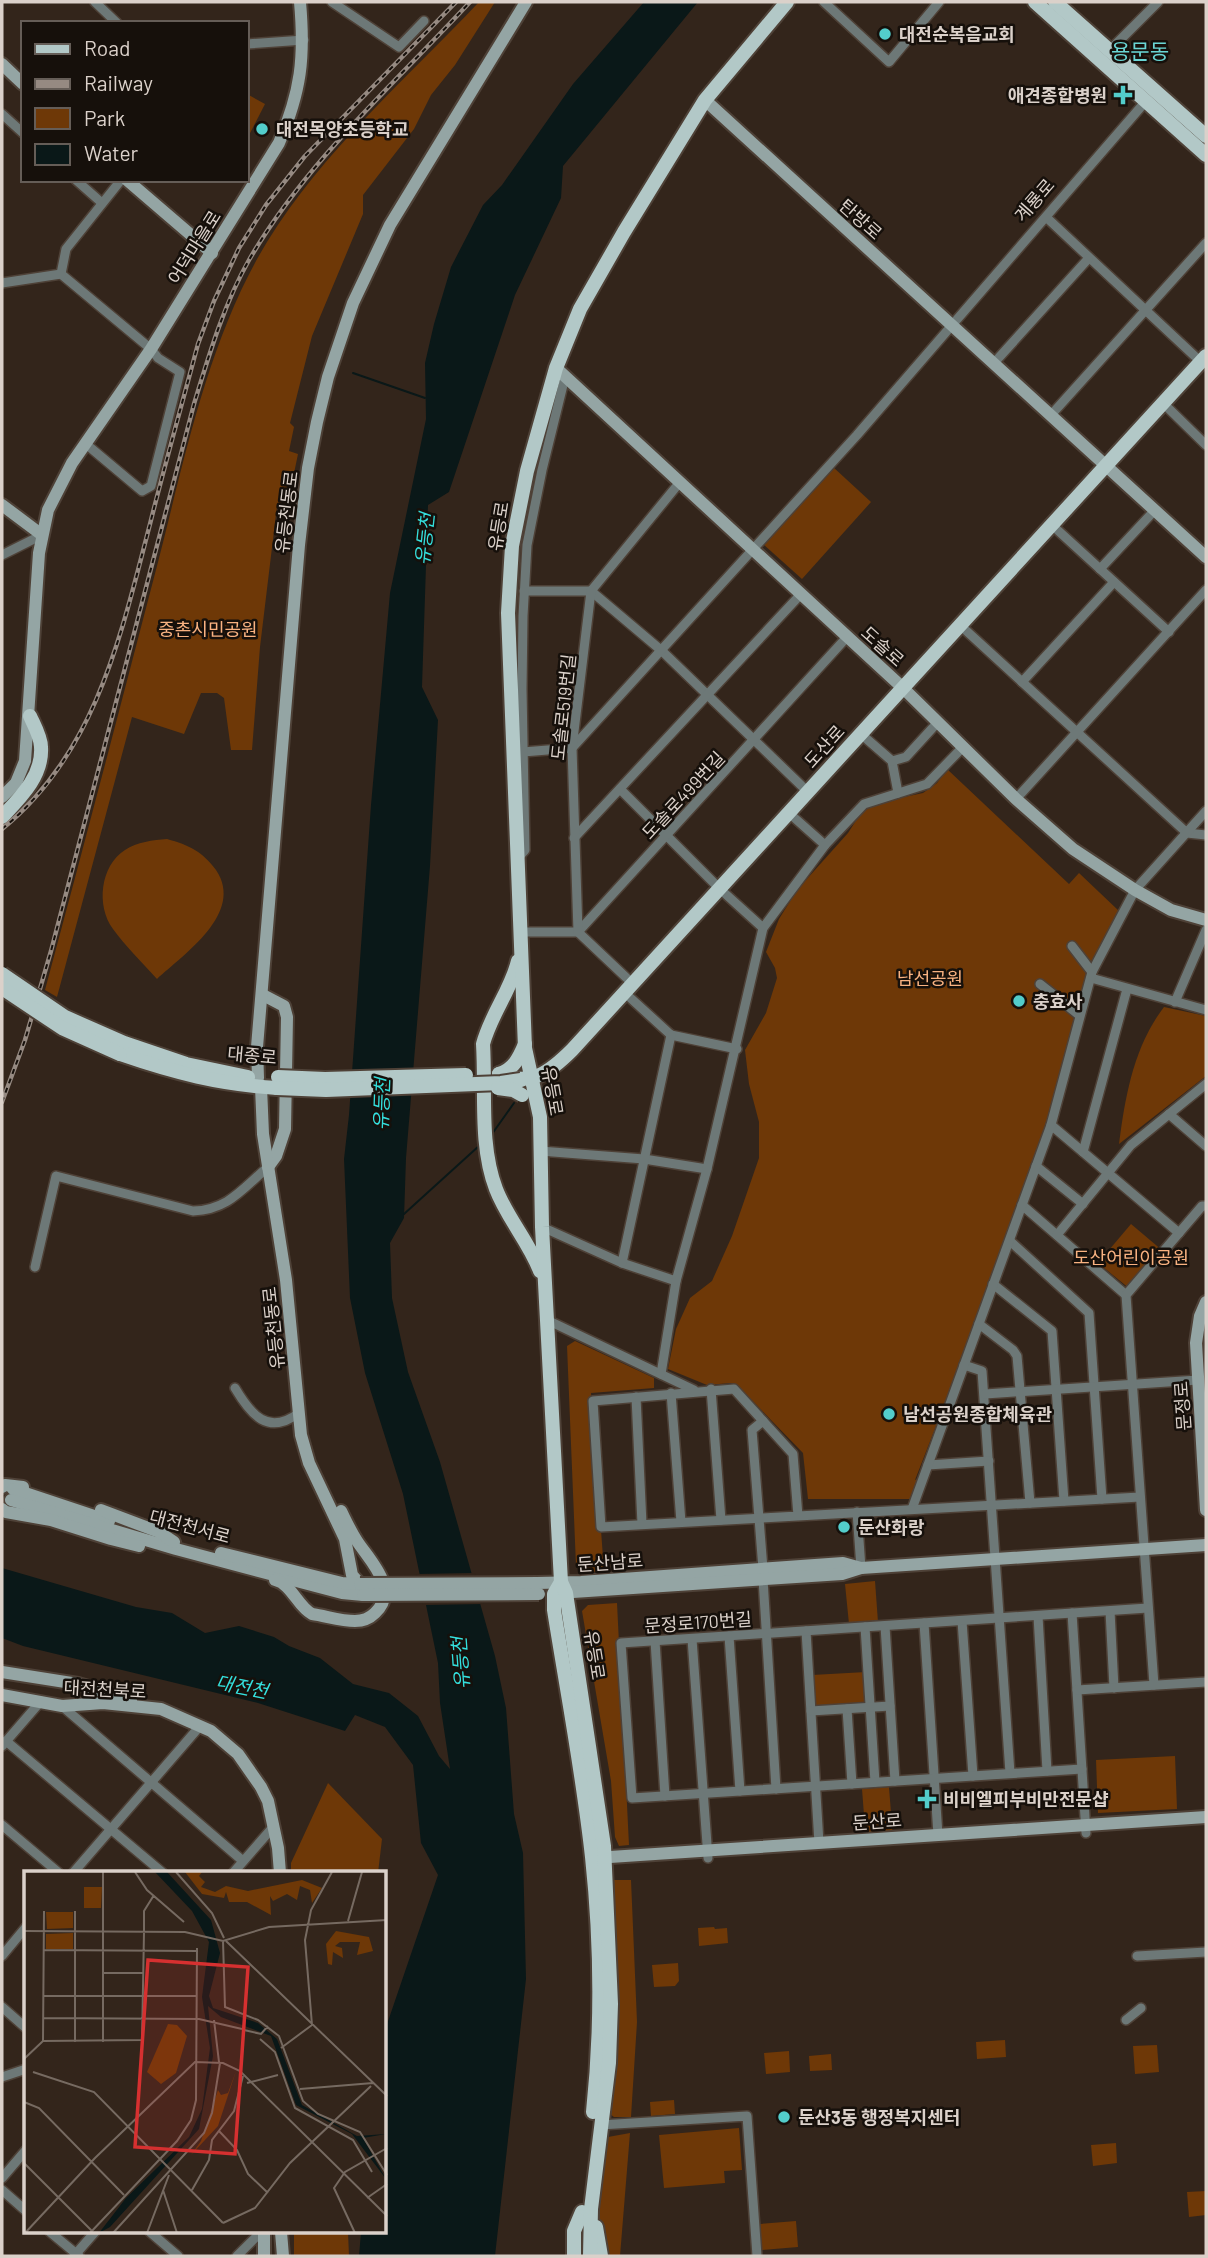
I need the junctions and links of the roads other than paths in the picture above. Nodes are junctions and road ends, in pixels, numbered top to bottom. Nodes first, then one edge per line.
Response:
1 (95, 2) edge
2 (300, 2) edge
3 (332, 2) edge
4 (526, 2) edge
5 (787, 2) edge
6 (824, 2) edge
7 (939, 2) edge
8 (1035, 2) edge
9 (1055, 2) edge
10 (1158, 2) edge
11 (350, 6) edge
12 (115, 21) edge
13 (424, 21) dead end
14 (304, 40) junction
15 (248, 44) edge
16 (1110, 50) junction
17 (2, 64) edge
18 (21, 82) edge
19 (705, 100) junction
20 (1146, 101) junction
21 (2, 114) edge
22 (21, 131) edge
23 (1206, 134) edge
24 (1206, 155) edge
25 (78, 182) edge
26 (119, 182) edge
27 (129, 182) edge
28 (103, 203) junction
29 (1046, 216) junction
30 (1206, 243) edge
31 (212, 253) junction
32 (1088, 258) junction
33 (61, 274) junction
34 (2, 283) edge
35 (1146, 311) junction
36 (952, 325) junction
37 (151, 349) junction
38 (1204, 359) edge
39 (994, 363) junction
40 (561, 372) junction
41 (1163, 403) junction
42 (1051, 415) junction
43 (86, 444) junction
44 (1206, 445) edge
45 (1107, 465) junction
46 (680, 482) junction
47 (2, 505) edge
48 (1155, 510) junction
49 (1052, 525) junction
50 (42, 535) junction
51 (752, 549) junction
52 (2, 555) edge
53 (1206, 558) edge
54 (1100, 569) junction
55 (1114, 582) junction
56 (1206, 590) edge
57 (524, 591) junction
58 (592, 592) junction
59 (801, 594) junction
60 (960, 625) junction
61 (1169, 632) junction
62 (847, 637) junction
63 (662, 651) junction
64 (1022, 682) junction
65 (903, 688) junction
66 (708, 694) junction
67 (30, 716) junction
68 (938, 722) junction
69 (1077, 732) junction
70 (861, 734) junction
71 (755, 741) junction
72 (963, 747) junction
73 (572, 748) junction
74 (523, 752) junction
75 (892, 761) junction
76 (620, 789) junction
77 (808, 792) junction
78 (898, 793) junction
79 (2, 797) edge
80 (1016, 799) junction
81 (1206, 811) edge
82 (789, 813) junction
83 (2, 817) edge
84 (1187, 833) junction
85 (1206, 835) edge
86 (666, 836) junction
87 (574, 838) junction
88 (825, 845) junction
89 (518, 859) junction
90 (720, 889) junction
91 (1135, 890) junction
92 (1206, 920) edge
93 (763, 928) junction
94 (1206, 930) edge
95 (578, 932) junction
96 (522, 937) junction
97 (1072, 946) dead end
98 (2, 974) edge
99 (1091, 975) junction
100 (1040, 984) dead end
101 (2, 988) edge
102 (629, 989) junction
103 (1127, 989) junction
104 (262, 995) junction
105 (1175, 1002) junction
106 (1206, 1010) edge
107 (1079, 1015) junction
108 (671, 1035) junction
109 (122, 1049) junction
110 (737, 1049) junction
111 (522, 1051) junction
112 (499, 1074) junction
113 (526, 1079) junction
114 (259, 1082) junction
115 (277, 1082) junction
116 (462, 1084) junction
117 (1205, 1086) edge
118 (1169, 1114) junction
119 (540, 1117) junction
120 (1051, 1125) junction
121 (1206, 1146) edge
122 (541, 1151) junction
123 (1083, 1152) junction
124 (644, 1159) junction
125 (1036, 1166) junction
126 (268, 1167) junction
127 (707, 1169) junction
128 (1108, 1173) junction
129 (1083, 1204) junction
130 (1022, 1205) junction
131 (1206, 1206) edge
132 (542, 1227) junction
133 (1179, 1233) junction
134 (1057, 1235) junction
135 (1010, 1241) junction
136 (622, 1263) junction
137 (35, 1267) dead end
138 (676, 1281) junction
139 (993, 1284) junction
140 (545, 1286) junction
141 (1126, 1295) junction
142 (1206, 1302) edge
143 (547, 1320) junction
144 (979, 1324) junction
145 (964, 1365) junction
146 (661, 1374) junction
147 (1198, 1380) junction
148 (1133, 1385) junction
149 (1093, 1387) junction
150 (235, 1388) dead end
151 (711, 1390) junction
152 (1056, 1390) junction
153 (697, 1391) junction
154 (1020, 1392) junction
155 (671, 1394) junction
156 (985, 1394) junction
157 (636, 1397) junction
158 (299, 1413) junction
159 (763, 1421) junction
160 (989, 1461) junction
161 (928, 1465) junction
162 (313, 1470) junction
163 (7, 1496) edge
164 (1140, 1496) junction
165 (1102, 1499) junction
166 (1064, 1501) junction
167 (1030, 1503) junction
168 (992, 1505) junction
169 (912, 1509) junction
170 (1206, 1510) edge
171 (857, 1512) junction
172 (798, 1516) junction
173 (759, 1518) junction
174 (721, 1520) junction
175 (681, 1522) junction
176 (642, 1524) junction
177 (1206, 1545) edge
178 (175, 1546) junction
179 (1144, 1549) junction
180 (349, 1557) junction
181 (996, 1559) junction
182 (232, 1564) junction
183 (861, 1568) junction
184 (763, 1574) junction
185 (327, 1579) junction
186 (551, 1589) junction
187 (361, 1590) junction
188 (1148, 1608) junction
189 (1110, 1611) junction
190 (1072, 1614) junction
191 (1038, 1616) junction
192 (1000, 1618) junction
193 (962, 1621) junction
194 (923, 1623) junction
195 (885, 1626) junction
196 (865, 1627) junction
197 (806, 1631) junction
198 (767, 1634) junction
199 (729, 1636) junction
200 (692, 1639) junction
201 (655, 1641) junction
202 (2, 1672) edge
203 (1206, 1682) edge
204 (1154, 1685) junction
205 (1114, 1688) junction
206 (1077, 1690) junction
207 (2, 1695) edge
208 (41, 1701) junction
209 (62, 1706) junction
210 (890, 1706) junction
211 (870, 1707) junction
212 (161, 1709) junction
213 (847, 1709) junction
214 (811, 1711) junction
215 (200, 1726) junction
216 (4, 1744) edge
217 (1082, 1769) junction
218 (1047, 1771) junction
219 (1010, 1773) junction
220 (973, 1776) junction
221 (934, 1778) junction
222 (895, 1781) junction
223 (152, 1782) junction
224 (875, 1782) junction
225 (852, 1784) junction
226 (815, 1786) junction
227 (776, 1789) junction
228 (740, 1791) junction
229 (704, 1794) junction
230 (665, 1796) junction
231 (1206, 1817) edge
232 (2, 1825) edge
233 (1206, 1825) edge
234 (274, 1826) junction
235 (111, 1829) junction
236 (1086, 1829) junction
237 (938, 1835) junction
238 (819, 1843) junction
239 (708, 1854) junction
240 (243, 1861) junction
241 (599, 1861) junction
242 (57, 1871) edge
243 (75, 1871) edge
244 (161, 1871) edge
245 (235, 1871) edge
246 (280, 1871) edge
247 (24, 1929) edge
248 (1206, 1952) edge
249 (2, 1956) edge
250 (1137, 1956) dead end
251 (2, 2007) edge
252 (1141, 2008) dead end
253 (1126, 2020) dead end
254 (24, 2026) edge
255 (24, 2070) edge
256 (2, 2077) edge
257 (600, 2125) junction
258 (24, 2152) edge
259 (2, 2178) edge
260 (2, 2190) edge
261 (24, 2209) edge
262 (587, 2211) junction
263 (52, 2234) edge
264 (93, 2234) edge
265 (152, 2234) edge
266 (261, 2234) edge
267 (263, 2234) edge
268 (281, 2234) edge
269 (76, 2255) edge
270 (178, 2256) edge
271 (237, 2256) edge
272 (264, 2256) edge
273 (283, 2256) edge
274 (574, 2256) edge
275 (582, 2256) edge
276 (590, 2256) edge
277 (601, 2256) edge
278 (757, 2256) edge

1 - 12 street
2 - 14 main road, 어덕마을로
3 - 11 street
4 - 104 main road, 유등천동로
5 - 19 main road, 유등로
6 - 7 street
8 - 20 main road
9 - 16 main road
10 - 16 street
11 - 13 street
14 - 15 street
14 - 31 main road, 어덕마을로
16 - 23 main road
17 - 18 main road
19 - 36 main road, 탄방로
19 - 40 main road, 유등로
20 - 24 main road
20 - 29 street, 계룡로
21 - 22 street
25 - 28 street
26 - 28 street
27 - 31 main road
28 - 33 street
29 - 32 street
29 - 36 street, 계룡로
30 - 35 street
31 - 37 main road, 어덕마을로
32 - 35 street
32 - 39 street
33 - 34 street
33 - 37 street
35 - 38 street
35 - 42 street
36 - 39 main road, 탄방로
36 - 51 street, 계룡로
37 - 43 main road, 어덕마을로
37 - 43 street
38 - 41 main road, 도산로
39 - 42 main road, 탄방로
40 - 46 main road, 도솔로
40 - 57 street
40 - 89 main road, 유등로
41 - 44 street
41 - 45 main road, 도산로
42 - 45 main road, 탄방로
43 - 50 main road, 어덕마을로
45 - 48 main road, 탄방로
45 - 49 main road, 도산로
46 - 51 main road, 도솔로
46 - 58 street
47 - 50 main road
48 - 53 main road, 탄방로
48 - 54 street
49 - 54 street
49 - 60 main road, 도산로
50 - 52 street
50 - 67 main road, 어덕마을로
51 - 59 main road, 도솔로
51 - 63 street, 계룡로
54 - 55 street
55 - 61 street
55 - 64 street
56 - 61 street
57 - 58 street
57 - 74 street
58 - 63 street
58 - 73 street, 도솔로519번길
59 - 62 main road, 도솔로
59 - 66 street
60 - 64 street
60 - 65 main road, 도산로
61 - 69 street
62 - 65 main road, 도솔로
62 - 71 street, 도솔로499번길
63 - 66 street
63 - 73 street, 계룡로
64 - 69 street
65 - 68 main road, 도솔로
65 - 70 main road, 도산로
66 - 71 street
66 - 76 street
67 - 79 main road, 어덕마을로
67 - 83 main road
68 - 72 main road, 도솔로
68 - 75 street
69 - 80 street
69 - 84 street
70 - 75 street
70 - 77 main road, 도산로
71 - 77 street
71 - 86 street, 도솔로499번길
72 - 78 street
72 - 80 main road, 도솔로
73 - 74 street
73 - 87 street, 도솔로519번길
74 - 89 street
75 - 78 street
76 - 86 street
76 - 87 street
77 - 82 main road, 도산로
78 - 88 street
80 - 91 main road, 도솔로
81 - 84 street
82 - 88 street
82 - 90 main road, 도산로
84 - 85 street
84 - 91 street
86 - 90 street
86 - 95 street, 도솔로499번길
87 - 95 street, 도솔로519번길
88 - 93 street
89 - 96 main road, 유등로
90 - 93 street
90 - 102 main road, 도산로
91 - 92 main road, 도솔로
91 - 99 street
93 - 110 street
94 - 105 street
95 - 96 street
95 - 102 street
96 - 111 main road, 유등로
96 - 140 main road
97 - 99 street
98 - 109 main road, 대종로, bridge
99 - 103 street
99 - 107 street
100 - 107 street
101 - 109 main road, 대종로, bridge
102 - 108 street
102 - 113 main road, 도산로
103 - 105 street
103 - 123 street
104 - 114 main road, 유등천동로
104 - 126 main road
105 - 106 street
107 - 120 street
108 - 110 street
108 - 124 street
109 - 114 main road, 대종로
110 - 127 street
111 - 112 main road
111 - 113 main road, 유등로
112 - 113 main road, 대종로, bridge
112 - 115 main road, 대종로, bridge
113 - 116 main road, 대종로, bridge
113 - 119 main road, 유등로
114 - 115 main road, 대종로
114 - 126 main road, 유등천동로
115 - 116 main road, 대종로, bridge
116 - 119 main road, bridge
117 - 118 street
118 - 121 street
118 - 128 street
119 - 122 main road, 유등로
120 - 123 street
120 - 125 street
122 - 124 street
122 - 132 main road, 유등로
123 - 128 street
124 - 127 street
124 - 136 street
125 - 129 street
125 - 130 street
126 - 137 street
126 - 158 main road, 유등천동로
127 - 138 street
128 - 129 street
128 - 133 street
129 - 134 street
130 - 134 street
130 - 135 street
131 - 133 street
132 - 136 street
132 - 140 main road, 유등로
133 - 141 street
134 - 141 street
135 - 139 street
135 - 149 street
136 - 138 street
138 - 146 street
139 - 144 street
139 - 152 street
140 - 143 main road, 유등로
141 - 148 street
142 - 147 main road, 문정로
143 - 146 street
143 - 186 main road, 유등로
144 - 145 street
144 - 154 street
145 - 156 street
145 - 161 street
146 - 153 street
147 - 148 street
147 - 170 main road, 문정로
148 - 149 street
148 - 164 street
149 - 152 street
149 - 165 street
150 - 158 street
151 - 153 street
151 - 159 street
151 - 174 street
152 - 154 street
152 - 166 street
153 - 155 street
154 - 156 street
154 - 167 street
155 - 157 street
155 - 175 street
156 - 160 street
157 - 176 street
157 - 176 street
158 - 162 main road, 유등천동로
159 - 172 street
159 - 173 street
160 - 161 street
160 - 168 street
161 - 169 street
162 - 180 main road, 유등천동로
162 - 182 main road
163 - 178 main road, 대전천서로
163 - 178 main road
164 - 165 street
164 - 179 street
165 - 166 street
166 - 167 street
167 - 168 street
168 - 169 street
168 - 181 street
169 - 171 street
171 - 172 street
171 - 183 street
172 - 173 street
173 - 174 street
173 - 184 street
174 - 175 street
175 - 176 street
177 - 179 main road, 둔산남로
178 - 182 main road
178 - 185 main road, 대전천서로
179 - 181 main road, 둔산남로
179 - 188 street
180 - 185 main road
180 - 187 main road, 유등천동로
181 - 183 main road, 둔산남로
181 - 192 street
182 - 187 main road
183 - 184 main road, 둔산남로
184 - 186 main road, 둔산남로
184 - 198 street
185 - 187 main road, 대전천서로
186 - 187 main road, 둔산남로, bridge
186 - 241 main road, 유등로
188 - 189 street, 문정로170번길
188 - 204 street
189 - 190 street, 문정로170번길
189 - 205 street
190 - 191 street, 문정로170번길
190 - 206 street
191 - 192 street, 문정로170번길
191 - 218 street
192 - 193 street, 문정로170번길
192 - 219 street
193 - 194 street, 문정로170번길
193 - 220 street
194 - 195 street, 문정로170번길
194 - 221 street
195 - 196 street, 문정로170번길
195 - 210 street
196 - 197 street, 문정로170번길
196 - 211 street
197 - 198 street, 문정로170번길
197 - 214 street
198 - 199 street, 문정로170번길
198 - 227 street
199 - 200 street, 문정로170번길
199 - 228 street
200 - 201 street, 문정로170번길
200 - 229 street
201 - 230 street
201 - 230 street, 문정로170번길
202 - 212 main road
203 - 204 street
204 - 205 street
205 - 206 street
206 - 217 street
207 - 208 main road, 대전천북로
208 - 209 main road, 대전천북로
208 - 216 street
209 - 212 main road, 대전천북로
209 - 223 street
210 - 211 street
210 - 222 street
211 - 213 street
211 - 224 street
212 - 215 main road, 대전천북로
213 - 214 street
213 - 225 street
214 - 226 street
215 - 223 street
215 - 234 main road, 대전천북로
216 - 235 street
217 - 218 street, 문정로170번길
217 - 236 street
218 - 219 street, 문정로170번길
219 - 220 street, 문정로170번길
220 - 221 street, 문정로170번길
221 - 222 street, 문정로170번길
221 - 237 street
222 - 224 street, 문정로170번길
223 - 235 street
223 - 240 street
224 - 225 street, 문정로170번길
225 - 226 street, 문정로170번길
226 - 227 street, 문정로170번길
226 - 238 street
227 - 228 street, 문정로170번길
228 - 229 street, 문정로170번길
229 - 230 street, 문정로170번길
229 - 239 street
231 - 236 main road, 둔산로
232 - 242 street
233 - 236 main road, 둔산로
234 - 240 street
234 - 246 main road, 대전천북로
235 - 243 street
235 - 244 street
236 - 237 main road, 둔산로
236 - 239 main road, 둔산로
237 - 238 main road, 둔산로
238 - 239 main road, 둔산로
239 - 241 main road, 둔산로
240 - 245 street
241 - 257 main road, 유등로
241 - 262 main road, 유등로
247 - 249 street
248 - 250 street
251 - 254 street
252 - 253 street
255 - 256 street
257 - 262 main road, 유등로
257 - 278 street
258 - 259 street
260 - 261 street
262 - 274 main road
262 - 275 main road, 유등로
262 - 276 main road, 유등로
262 - 277 main road
263 - 269 street
264 - 269 street
265 - 270 street
266 - 271 street
267 - 272 main road
268 - 273 main road

